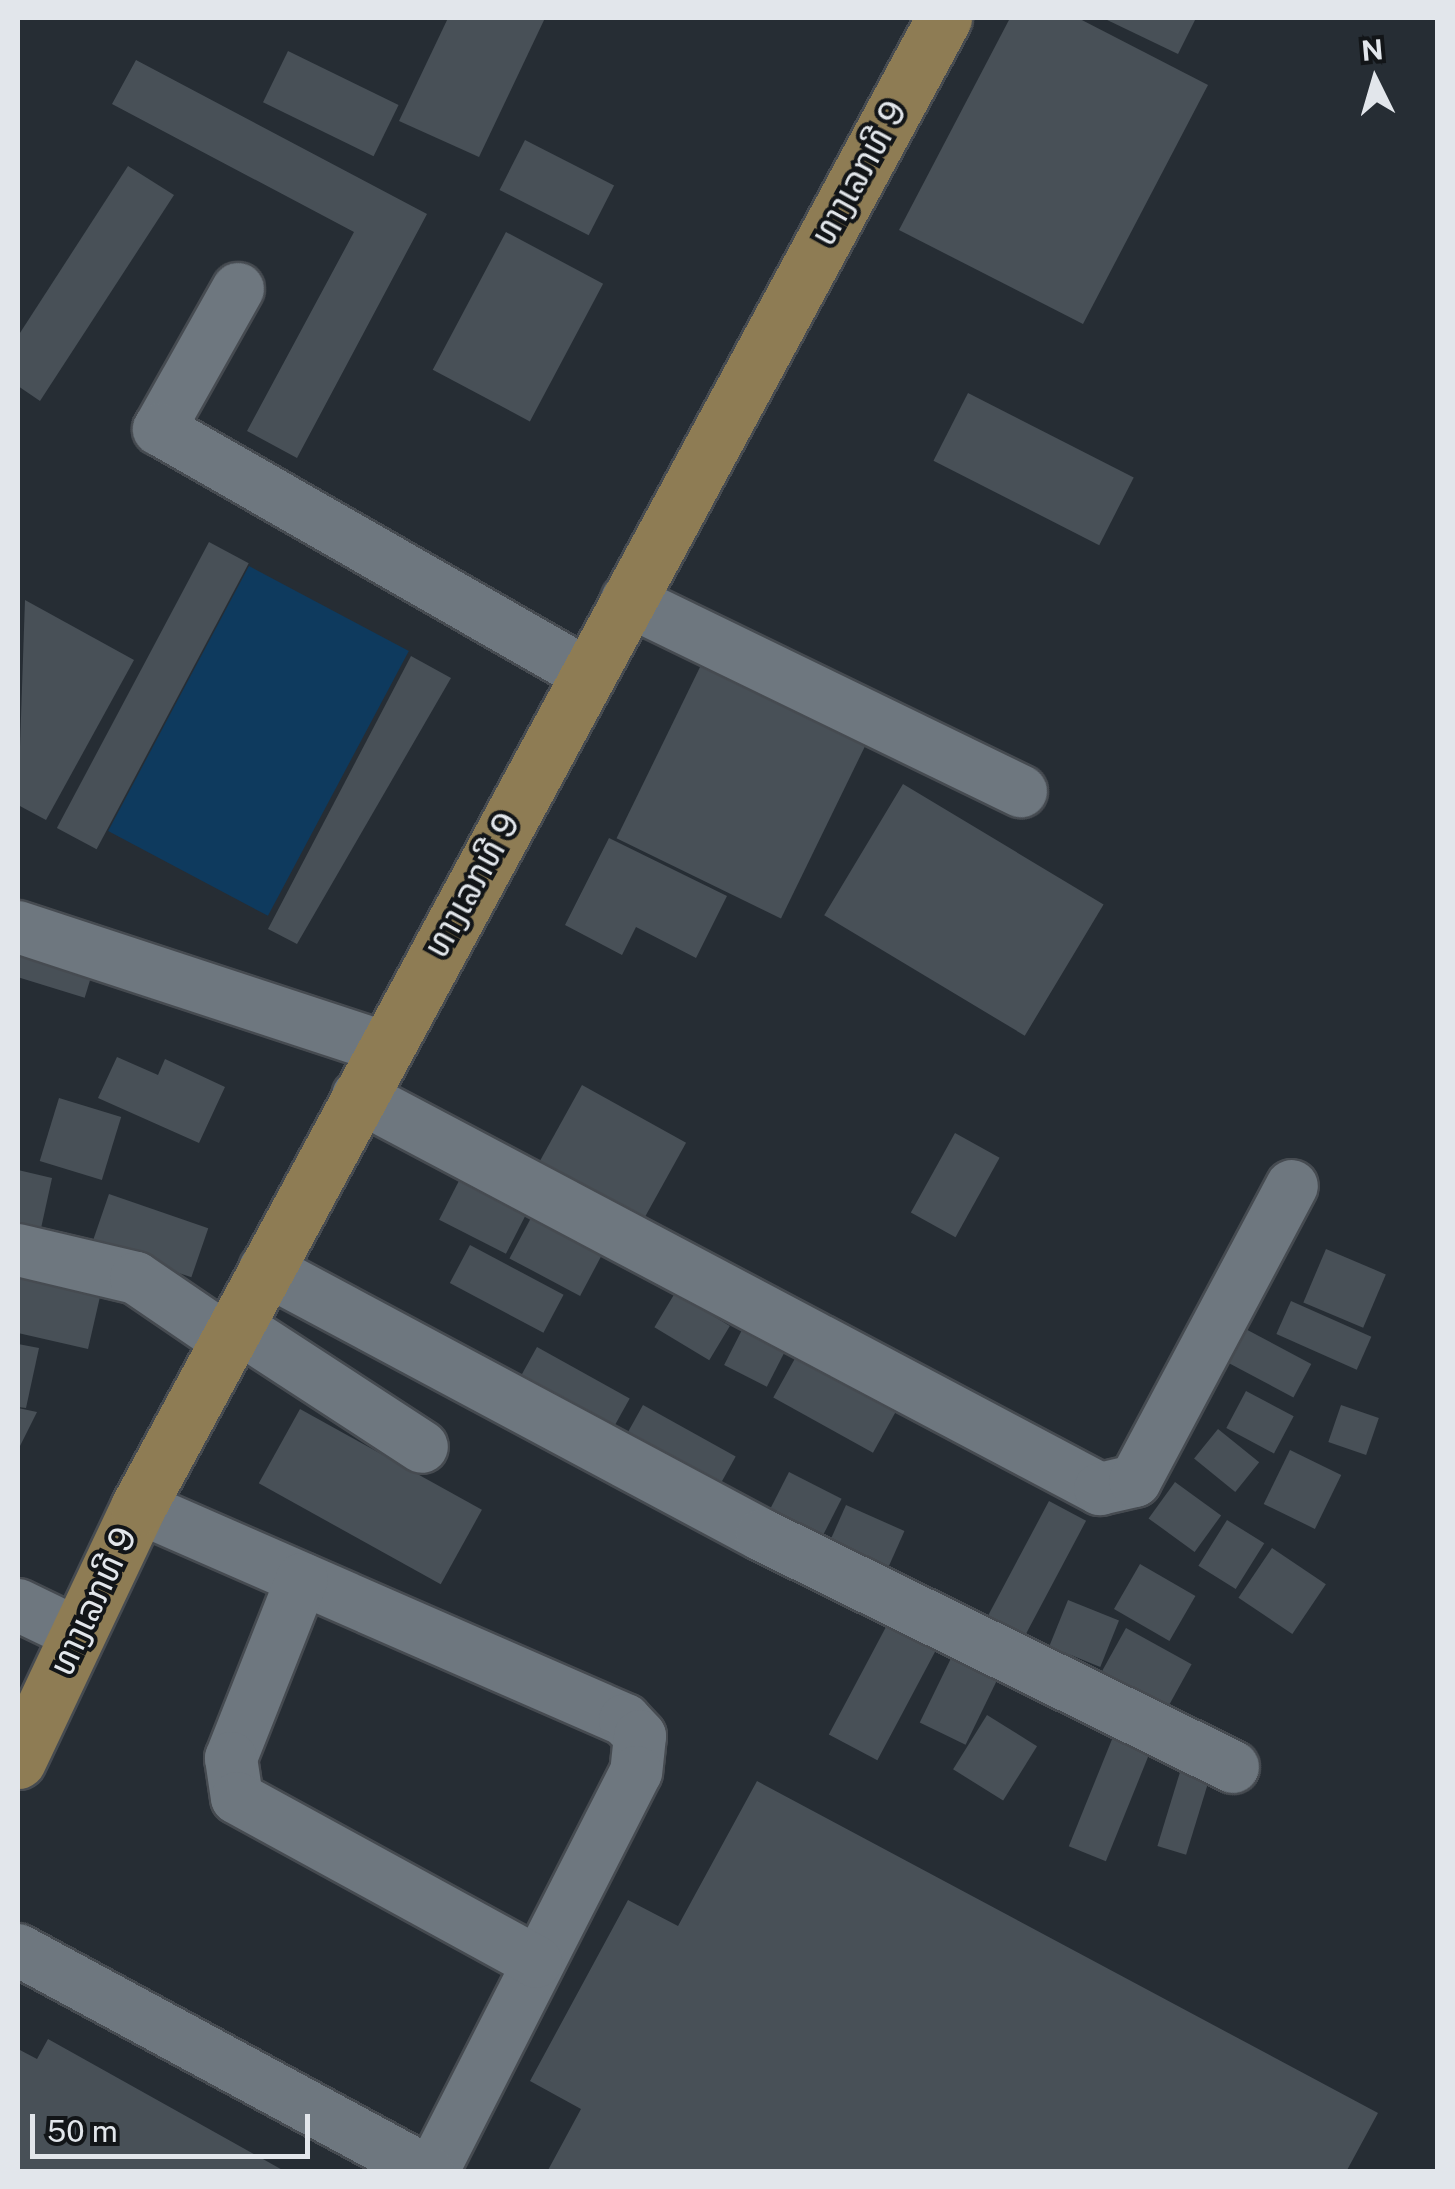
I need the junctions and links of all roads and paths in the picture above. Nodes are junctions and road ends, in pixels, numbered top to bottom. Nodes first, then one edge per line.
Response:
1 (929, 22) edge
2 (238, 289) dead end
3 (628, 600) junction
4 (587, 674) junction
5 (1021, 791) dead end
6 (18, 927) edge
7 (384, 1047) junction
8 (358, 1096) junction
9 (1292, 1186) dead end
10 (18, 1250) edge
11 (265, 1269) junction
12 (231, 1332) junction
13 (422, 1446) dead end
14 (138, 1507) junction
15 (302, 1579) junction
16 (18, 1605) edge
17 (78, 1634) junction
18 (18, 1761) edge
19 (1232, 1766) dead end
20 (18, 1950) edge
21 (536, 1962) junction
22 (430, 2172) edge

1 - 3 main road, ທາງເລກທີ 9
2 - 4 street
3 - 4 main road, ທາງເລກທີ 9
3 - 5 street
4 - 7 main road, ທາງເລກທີ 9
6 - 7 street
7 - 8 main road, ທາງເລກທີ 9
8 - 9 street
8 - 11 main road, ທາງເລກທີ 9
10 - 12 street
11 - 12 main road, ທາງເລກທີ 9
11 - 19 street
12 - 13 street
12 - 14 main road, ທາງເລກທີ 9
14 - 15 street
14 - 17 main road, ທາງເລກທີ 9
15 - 21 street
15 - 21 street
16 - 17 street
17 - 18 main road, ທາງເລກທີ 9
20 - 22 street
21 - 22 street

